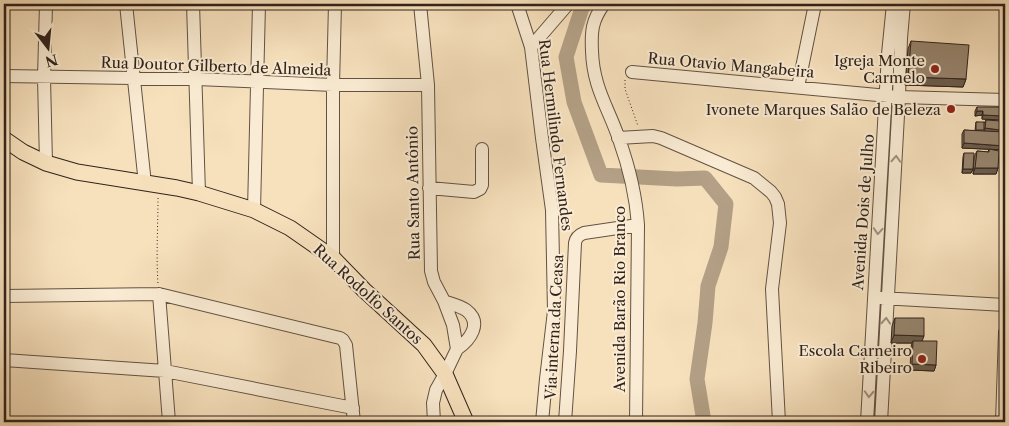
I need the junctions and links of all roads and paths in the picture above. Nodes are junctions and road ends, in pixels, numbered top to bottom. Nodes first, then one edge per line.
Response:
1 (46, 4) edge
2 (126, 4) edge
3 (194, 4) edge
4 (260, 4) edge
5 (335, 4) edge
6 (420, 4) edge
7 (517, 4) edge
8 (568, 4) edge
9 (604, 4) edge
10 (815, 4) edge
11 (893, 4) edge
12 (904, 4) edge
13 (531, 47) junction
14 (632, 72) joint
15 (4, 76) edge
16 (44, 78) junction
17 (135, 79) junction
18 (197, 80) junction
19 (257, 82) junction
20 (333, 85) junction
21 (428, 85) junction
22 (798, 87) junction
23 (886, 96) junction
24 (899, 97) junction
25 (1005, 100) edge
26 (641, 136) junction
27 (618, 138) junction
28 (4, 139) edge
29 (482, 149) dead end
30 (46, 163) junction
31 (151, 185) junction
32 (429, 188) junction
33 (199, 193) junction
34 (894, 196) junction
35 (880, 197) junction
36 (254, 210) junction
37 (638, 225) junction
38 (333, 258) junction
39 (159, 294) junction
40 (4, 296) edge
41 (874, 298) junction
42 (888, 298) junction
43 (444, 301) junction
44 (1005, 305) edge
45 (1005, 332) edge
46 (457, 349) junction
47 (4, 360) edge
48 (165, 371) junction
49 (445, 374) junction
50 (1004, 395) edge
51 (352, 408) junction
52 (169, 422) edge
53 (354, 422) edge
54 (434, 422) edge
55 (466, 422) edge
56 (542, 422) edge
57 (565, 422) edge
58 (636, 422) edge
59 (779, 422) edge
60 (867, 422) edge
61 (881, 422) edge
62 (1002, 422) edge

1 - 16 street
2 - 17 street
3 - 18 street
4 - 19 street
5 - 20 street
6 - 21 street, Rua Santo Antônio
7 - 13 street, Rua Hermilindo Fernandes
8 - 13 street
9 - 27 street, Avenida Barão Rio Branco
10 - 22 street
11 - 23 street, Avenida Dois de Julho
12 - 24 street, Avenida Dois de Julho
13 - 56 street, Rua Hermilindo Fernandes
14 - 22 street, Rua Otavio Mangabeira
14 - 26 path
15 - 16 street, Rua Doutor Gilberto de Almeida
16 - 17 street, Rua Doutor Gilberto de Almeida
16 - 30 street
17 - 18 street, Rua Doutor Gilberto de Almeida
17 - 31 street
18 - 19 street, Rua Doutor Gilberto de Almeida
18 - 33 street
19 - 20 street, Rua Doutor Gilberto de Almeida
19 - 36 street
20 - 21 street, Rua Doutor Gilberto de Almeida
20 - 38 street
21 - 32 street, Rua Santo Antônio
22 - 23 street, Rua Otavio Mangabeira
23 - 24 street, Rua Otavio Mangabeira
23 - 35 street, Avenida Dois de Julho
24 - 25 street, Rua Otavio Mangabeira
34 -> 24 street, Avenida Dois de Julho
26 - 27 street
26 - 59 street
27 - 37 street, Avenida Barão Rio Branco
28 - 30 main road, Rua Rodolfo Santos
29 - 32 street
30 - 31 main road, Rua Rodolfo Santos
31 - 33 main road, Rua Rodolfo Santos
31 - 39 path
32 - 43 street, Rua Santo Antônio
33 - 36 main road, Rua Rodolfo Santos
34 - 35 street
34 - 42 street, Avenida Dois de Julho
35 -> 41 street, Avenida Dois de Julho
36 - 38 main road, Rua Rodolfo Santos
37 - 57 street, Via interna da Ceasa
37 - 58 street, Avenida Barão Rio Branco
38 - 49 main road, Rua Rodolfo Santos
39 - 40 street
39 - 48 street
39 - 51 street
41 - 42 street
41 -> 60 street, Avenida Dois de Julho
42 - 44 street
61 -> 42 street, Avenida Dois de Julho
43 - 46 street, Rua Santo Antônio
43 - 46 street
45 - 50 street
46 - 49 street
47 - 48 street
48 - 51 street
48 - 52 street
49 - 54 street
49 - 55 main road, Rua Rodolfo Santos
50 - 62 street
51 - 53 street

